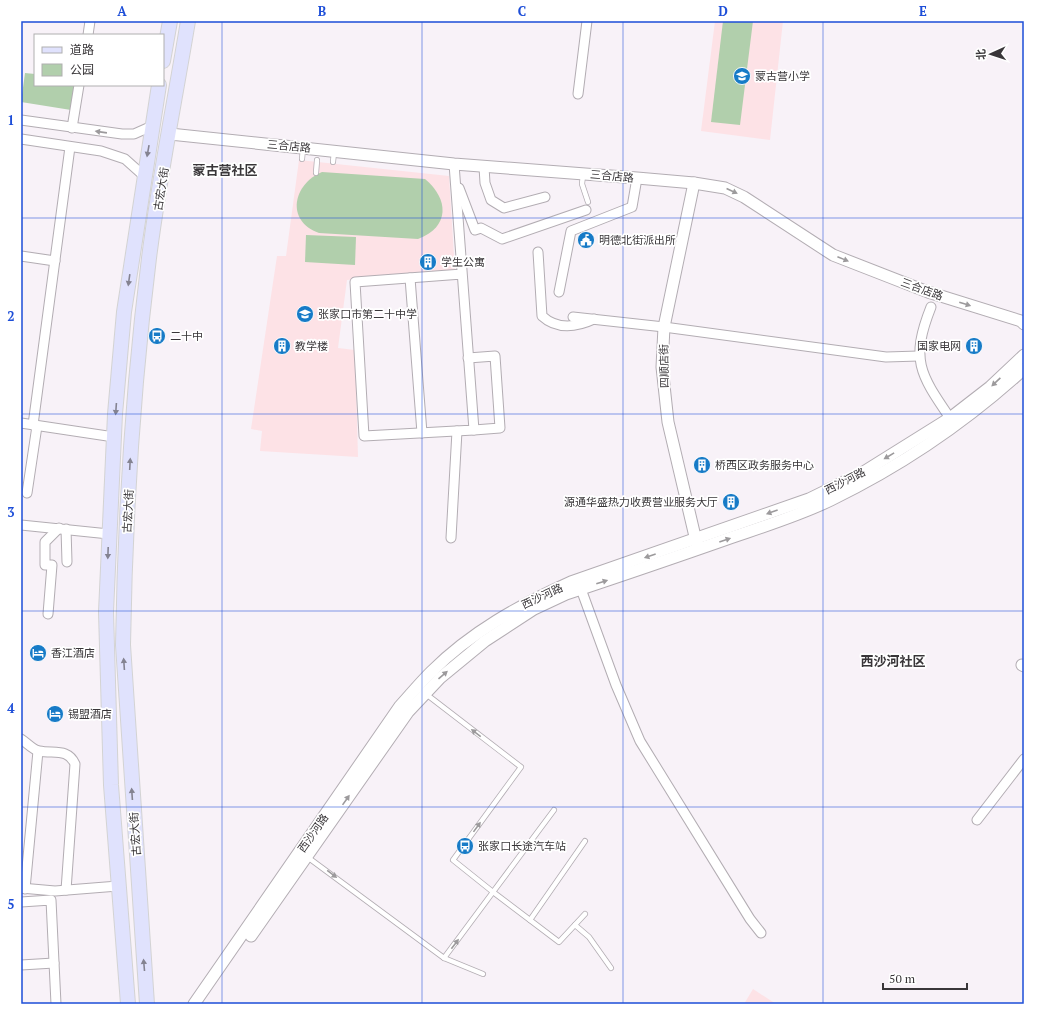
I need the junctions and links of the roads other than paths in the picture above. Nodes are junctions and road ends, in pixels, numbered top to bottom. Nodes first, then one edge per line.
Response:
1 (90, 21) edge
2 (170, 21) edge
3 (188, 21) edge
4 (587, 21) edge
5 (88, 34) edge
6 (184, 50) junction
7 (164, 54) edge
8 (79, 86) edge
9 (159, 86) edge
10 (578, 94) dead end
11 (21, 120) edge
12 (152, 126) junction
13 (72, 128) junction
14 (170, 134) junction
15 (21, 139) edge
16 (70, 147) junction
17 (334, 150) junction
18 (317, 160) dead end
19 (333, 162) dead end
20 (454, 164) junction
21 (484, 167) junction
22 (316, 173) dead end
23 (583, 173) junction
24 (144, 176) junction
25 (637, 178) junction
26 (694, 183) junction
27 (459, 188) dead end
28 (545, 197) dead end
29 (587, 206) joint
30 (458, 220) junction
31 (470, 220) junction
32 (538, 252) dead end
33 (21, 256) edge
34 (55, 261) junction
35 (462, 274) junction
36 (410, 278) junction
37 (559, 292) dead end
38 (931, 307) dead end
39 (573, 317) dead end
40 (594, 319) junction
41 (1024, 324) edge
42 (664, 327) junction
43 (1024, 355) edge
44 (919, 356) junction
45 (468, 358) junction
46 (1024, 369) edge
47 (950, 418) junction
48 (21, 423) edge
49 (35, 425) junction
50 (474, 430) junction
51 (458, 431) junction
52 (422, 433) junction
53 (114, 438) junction
54 (27, 493) dead end
55 (21, 525) edge
56 (63, 529) junction
57 (109, 534) junction
58 (451, 538) dead end
59 (697, 544) junction
60 (67, 562) dead end
61 (581, 589) junction
62 (48, 614) dead end
63 (421, 690) junction
64 (21, 739) edge
65 (38, 751) junction
66 (1024, 759) edge
67 (554, 810) dead end
68 (977, 820) dead end
69 (585, 841) dead end
70 (304, 854) junction
71 (118, 886) junction
72 (23, 888) edge
73 (66, 890) junction
74 (493, 892) junction
75 (21, 902) edge
76 (585, 914) dead end
77 (530, 920) junction
78 (575, 925) junction
79 (761, 932) dead end
80 (444, 958) junction
81 (54, 963) junction
82 (21, 965) edge
83 (612, 968) dead end
84 (483, 974) dead end
85 (56, 1004) edge
86 (128, 1004) edge
87 (147, 1004) edge
88 (194, 1004) edge
89 (204, 1004) edge

1 - 5 street
2 - 7 main road
3 - 6 main road, 古宏大街
4 - 10 street
6 - 7 main road
6 - 14 main road, 古宏大街
8 - 13 street
9 - 12 main road, 古宏大街
11 - 13 street
12 -> 13 street
12 -> 24 main road, 古宏大街
14 - 17 street, 三合店路
87 -> 14 main road, 古宏大街
15 - 16 street
16 - 24 street
16 - 34 street
17 - 19 lane
17 - 20 street, 三合店路
18 - 22 lane
20 - 21 street, 三合店路
20 - 30 street
21 - 23 street, 三合店路
21 - 28 street
23 - 25 street, 三合店路
23 - 29 lane
24 -> 53 main road, 古宏大街
25 - 26 street, 三合店路
25 - 37 street
26 -> 41 street, 三合店路
26 - 42 street, 四顺店街
27 - 31 street
29 - 31 street
30 - 31 street
30 - 35 street
32 - 40 street
33 - 34 street
34 - 49 street
35 - 36 street
35 - 45 street
36 - 52 street
36 - 52 street
38 - 44 street
39 - 40 street
40 - 42 street
42 - 44 street
42 - 59 street, 四顺店街
43 -> 47 street, 西沙河路
44 - 47 street
45 - 50 street
45 - 50 street
59 -> 46 street, 西沙河路
47 -> 59 street, 西沙河路
48 - 49 street
49 - 53 street
49 - 54 street
50 - 51 street
51 - 52 street
51 - 58 street
53 - 57 main road, 古宏大街
55 - 56 street
56 - 57 street
56 - 60 street
56 - 62 street
57 -> 71 main road, 古宏大街
61 -> 59 street, 西沙河路
59 -> 63 street, 西沙河路
63 -> 61 street, 西沙河路
61 - 79 street
63 - 70 street, 西沙河路
74 -> 63 lane
64 - 65 street
65 - 72 street
65 - 73 street
66 - 68 street
67 - 74 lane
69 - 77 lane
70 -> 80 lane
70 - 88 street, 西沙河路
70 - 89 street, 西沙河路
71 - 73 street
71 - 86 main road, 古宏大街
72 - 73 street
74 - 77 lane
80 -> 74 lane
75 - 81 street
76 - 78 lane
77 - 78 lane
78 - 83 lane
80 - 84 lane
81 - 82 street
81 - 85 street

